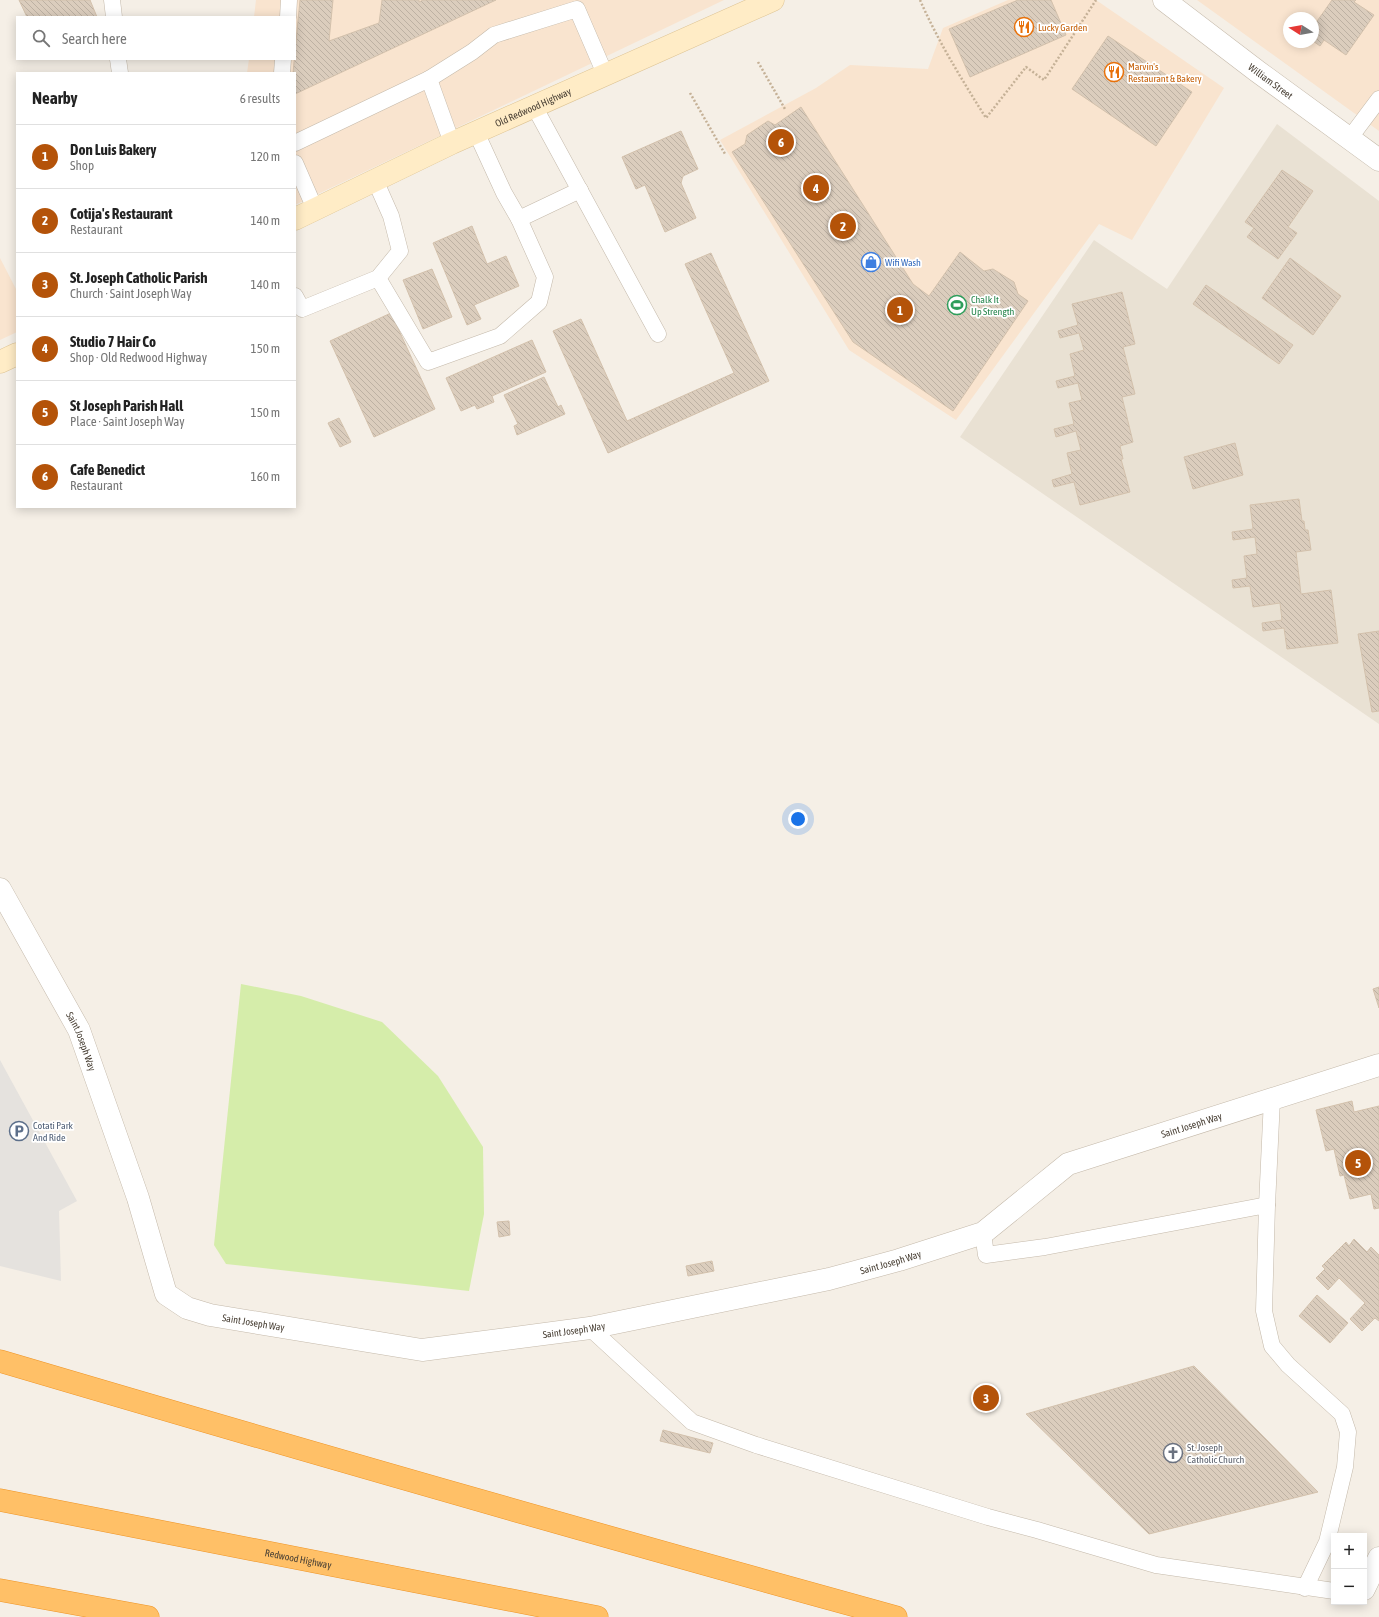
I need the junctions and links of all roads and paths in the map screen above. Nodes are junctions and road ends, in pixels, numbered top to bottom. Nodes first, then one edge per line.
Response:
1 (112, 0) edge
2 (289, 0) edge
3 (773, 0) edge
4 (920, 0) edge
5 (1096, 0) edge
6 (1164, 0) edge
7 (114, 16) edge
8 (288, 16) edge
9 (118, 60) edge
10 (283, 60) edge
11 (758, 62) dead end
12 (120, 72) edge
13 (282, 72) edge
14 (605, 74) junction
15 (429, 79) junction
16 (690, 93) dead end
17 (1379, 99) edge
18 (534, 106) junction
19 (785, 109) dead end
20 (476, 132) junction
21 (1349, 139) junction
22 (296, 143) edge
23 (452, 143) junction
24 (725, 154) dead end
25 (1379, 160) edge
26 (296, 165) edge
27 (375, 180) junction
28 (580, 190) junction
29 (315, 209) junction
30 (296, 218) edge
31 (519, 220) junction
32 (378, 278) junction
33 (296, 298) edge
34 (658, 334) dead end
35 (16, 354) edge
36 (0, 362) edge
37 (0, 890) edge
38 (1379, 1066) edge
39 (1272, 1099) junction
40 (1267, 1205) junction
41 (983, 1233) junction
42 (590, 1328) junction
43 (0, 1361) edge
44 (0, 1500) edge
45 (1379, 1558) edge
46 (1367, 1583) edge
47 (1305, 1588) junction
48 (0, 1590) edge
49 (1331, 1591) edge
50 (148, 1617) edge
51 (598, 1617) edge
52 (896, 1617) edge

1 - 7 lane
2 - 8 lane
3 - 14 main road, Old Redwood Highway
4 - 5 path
6 - 21 street, William Street
9 - 12 lane
10 - 13 lane
11 - 19 path
14 - 15 lane
14 - 18 main road, Old Redwood Highway
15 - 22 lane
15 - 23 lane
16 - 24 path
17 - 21 lane
18 - 20 main road, Old Redwood Highway
18 - 28 lane
20 - 23 main road, Old Redwood Highway
20 - 31 lane
21 - 25 street, William Street
23 - 27 main road, Old Redwood Highway
26 - 29 lane
27 - 29 main road, Old Redwood Highway
27 - 32 lane
28 - 31 lane
28 - 34 lane
29 - 30 main road, Old Redwood Highway
31 - 32 lane
32 - 33 lane
35 - 36 main road
37 - 42 street, Saint Joseph Way
38 - 39 street, Saint Joseph Way
39 - 40 lane
39 - 41 street, Saint Joseph Way
40 - 41 lane
40 - 47 lane
41 - 42 street, Saint Joseph Way
42 - 47 lane
43 - 52 highway
44 - 51 highway, Redwood Highway
45 - 46 street
47 - 49 lane
48 - 50 highway

